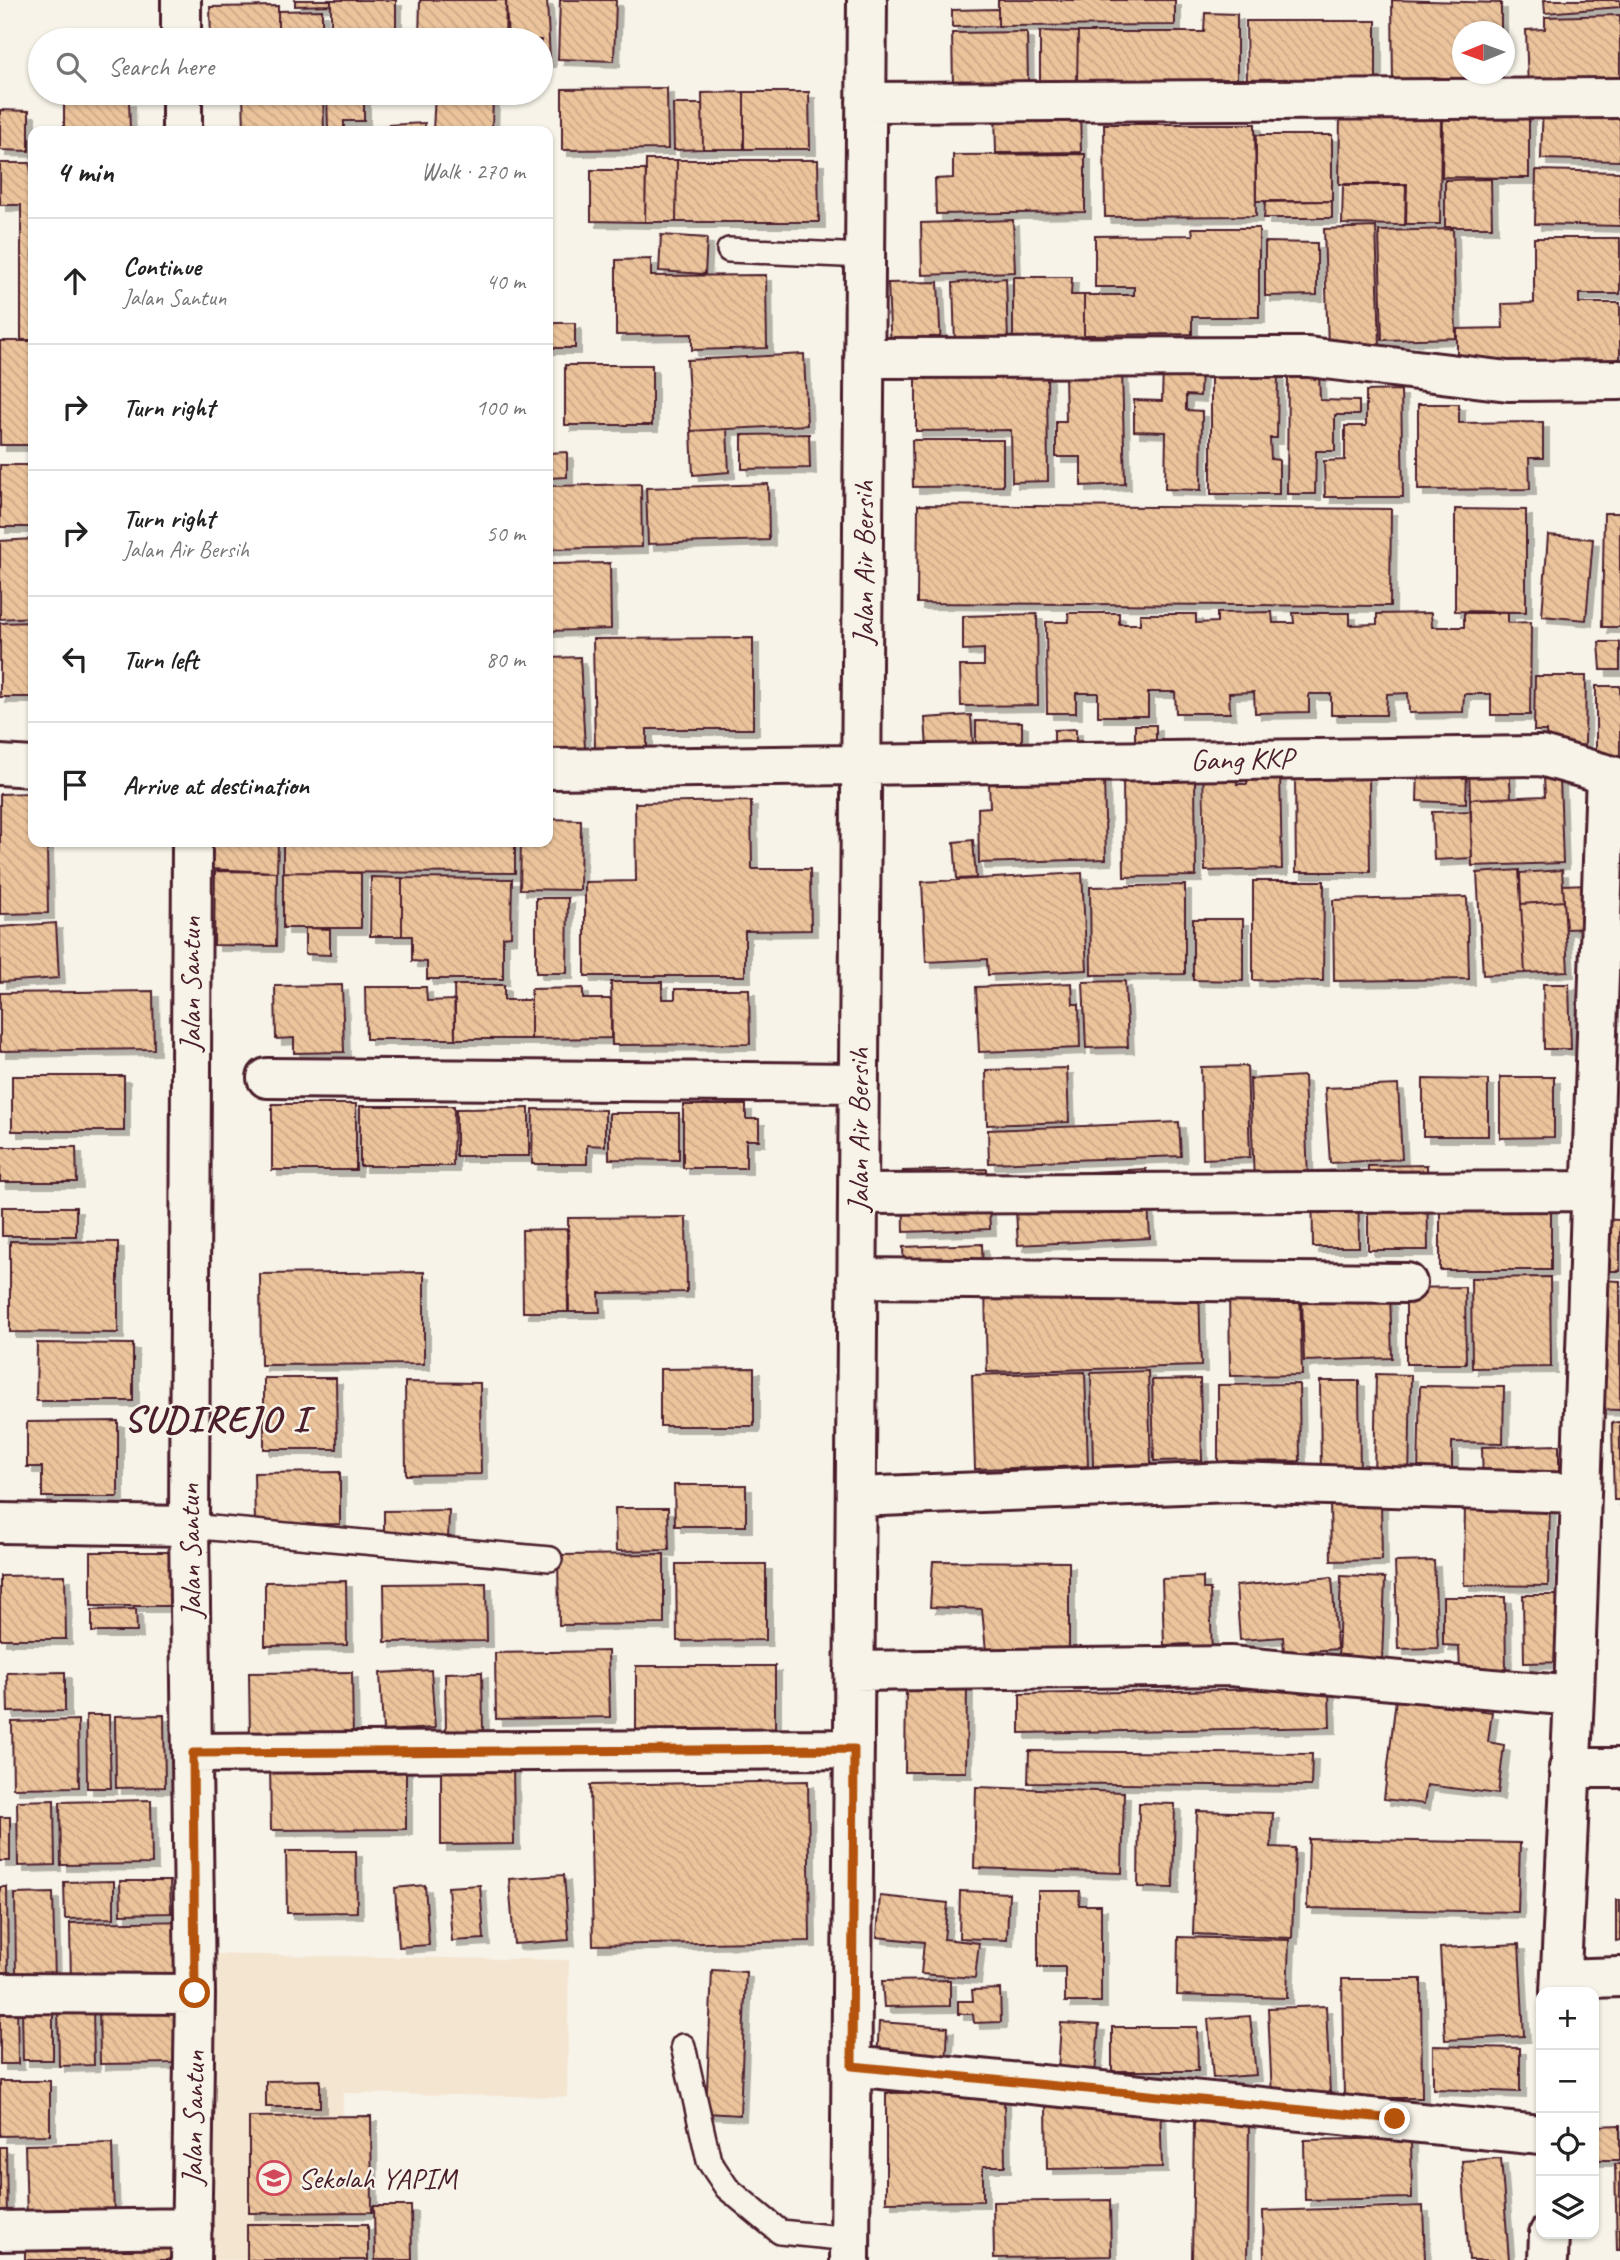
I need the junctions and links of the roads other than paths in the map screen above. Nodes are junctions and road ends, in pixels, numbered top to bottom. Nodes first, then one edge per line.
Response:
1 (181, 0) edge
2 (867, 0) edge
3 (181, 28) edge
4 (1620, 98) edge
5 (866, 103) junction
6 (182, 105) edge
7 (182, 126) edge
8 (729, 250) dead end
9 (865, 256) junction
10 (864, 358) junction
11 (1620, 380) edge
12 (861, 763) junction
13 (0, 765) edge
14 (28, 766) edge
15 (553, 769) edge
16 (1613, 776) edge
17 (191, 847) edge
18 (267, 1078) dead end
19 (859, 1083) junction
20 (1591, 1191) junction
21 (858, 1194) junction
22 (857, 1278) junction
23 (1407, 1283) dead end
24 (1580, 1493) junction
25 (856, 1497) junction
26 (0, 1523) edge
27 (189, 1526) junction
28 (550, 1559) dead end
29 (854, 1671) junction
30 (1574, 1696) junction
31 (854, 1749) junction
32 (193, 1753) junction
33 (1569, 1768) junction
34 (1620, 1768) edge
35 (1620, 1977) edge
36 (1561, 1986) edge
37 (0, 1993) edge
38 (195, 1993) junction
39 (683, 2046) dead end
40 (852, 2066) junction
41 (1536, 2134) edge
42 (0, 2231) edge
43 (1549, 2239) edge
44 (191, 2244) edge
45 (850, 2250) edge
46 (1548, 2260) edge

1 - 3 street
2 - 5 street, Jalan Air Bersih
4 - 5 street
5 - 9 street, Jalan Air Bersih
6 - 7 street
8 - 9 lane
9 - 10 street, Jalan Air Bersih
10 - 11 street
10 - 12 street, Jalan Air Bersih
12 - 15 street, Gang KKP
12 - 16 street, Gang KKP
12 - 19 street, Jalan Air Bersih
13 - 14 street
16 - 20 street
17 - 27 street, Jalan Santun
18 - 19 street
19 - 21 street, Jalan Air Bersih
20 - 21 street
20 - 24 street
21 - 22 street, Jalan Air Bersih
22 - 23 street
22 - 25 street, Jalan Air Bersih
24 - 25 street
24 - 30 street
25 - 29 street, Jalan Air Bersih
26 - 27 street
27 - 28 lane
27 - 32 street, Jalan Santun
29 - 30 street
29 - 31 street, Jalan Air Bersih
30 - 33 street
31 - 32 street
31 - 40 street, Jalan Air Bersih
32 - 38 street, Jalan Santun
33 - 34 street
33 - 36 street
35 - 36 street
37 - 38 street
38 - 44 street, Jalan Santun
39 - 45 lane
40 - 41 street
40 - 45 street, Jalan Air Bersih
42 - 44 street
43 - 46 street

